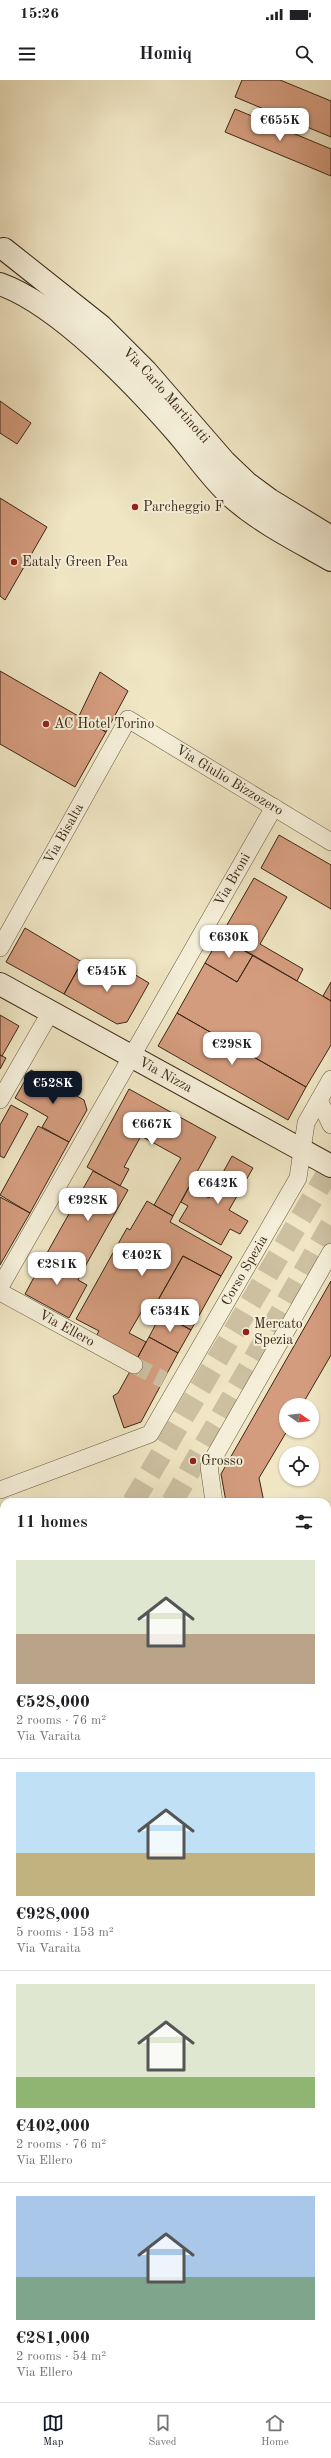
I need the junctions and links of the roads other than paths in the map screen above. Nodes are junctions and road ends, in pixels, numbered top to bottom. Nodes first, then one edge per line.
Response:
1 (1, 251) edge
2 (0, 284) edge
3 (331, 537) edge
4 (331, 560) edge
5 (128, 719) joint
6 (274, 807) junction
7 (331, 842) edge
8 (0, 948) edge
9 (0, 984) edge
10 (50, 1013) junction
11 (131, 1056) junction
12 (331, 1079) edge
13 (0, 1100) edge
14 (319, 1100) junction
15 (331, 1125) edge
16 (303, 1150) junction
17 (331, 1166) edge
18 (331, 1252) edge
19 (0, 1287) edge
20 (0, 1292) edge
21 (134, 1365) tunnel mouth
22 (0, 1490) edge
23 (213, 1498) edge

1 - 3 street, Via Carlo Martinotti
2 - 4 street, Via Carlo Martinotti
5 - 6 street, Via Giulio Bizzozero
5 - 8 street, Via Bisalta
6 - 7 street, Via Giulio Bizzozero
6 - 11 street, Via Broni
9 - 10 street, Via Nizza
10 - 11 street, Via Nizza
10 - 13 street
11 - 16 street, Via Nizza
11 - 19 street, Via Broni
12 - 14 street, Corso Spezia
14 - 15 street
14 - 16 street, Corso Spezia
16 - 17 street, Via Nizza
16 - 22 street, Corso Spezia
18 - 23 street
20 - 21 street, Via Ellero

